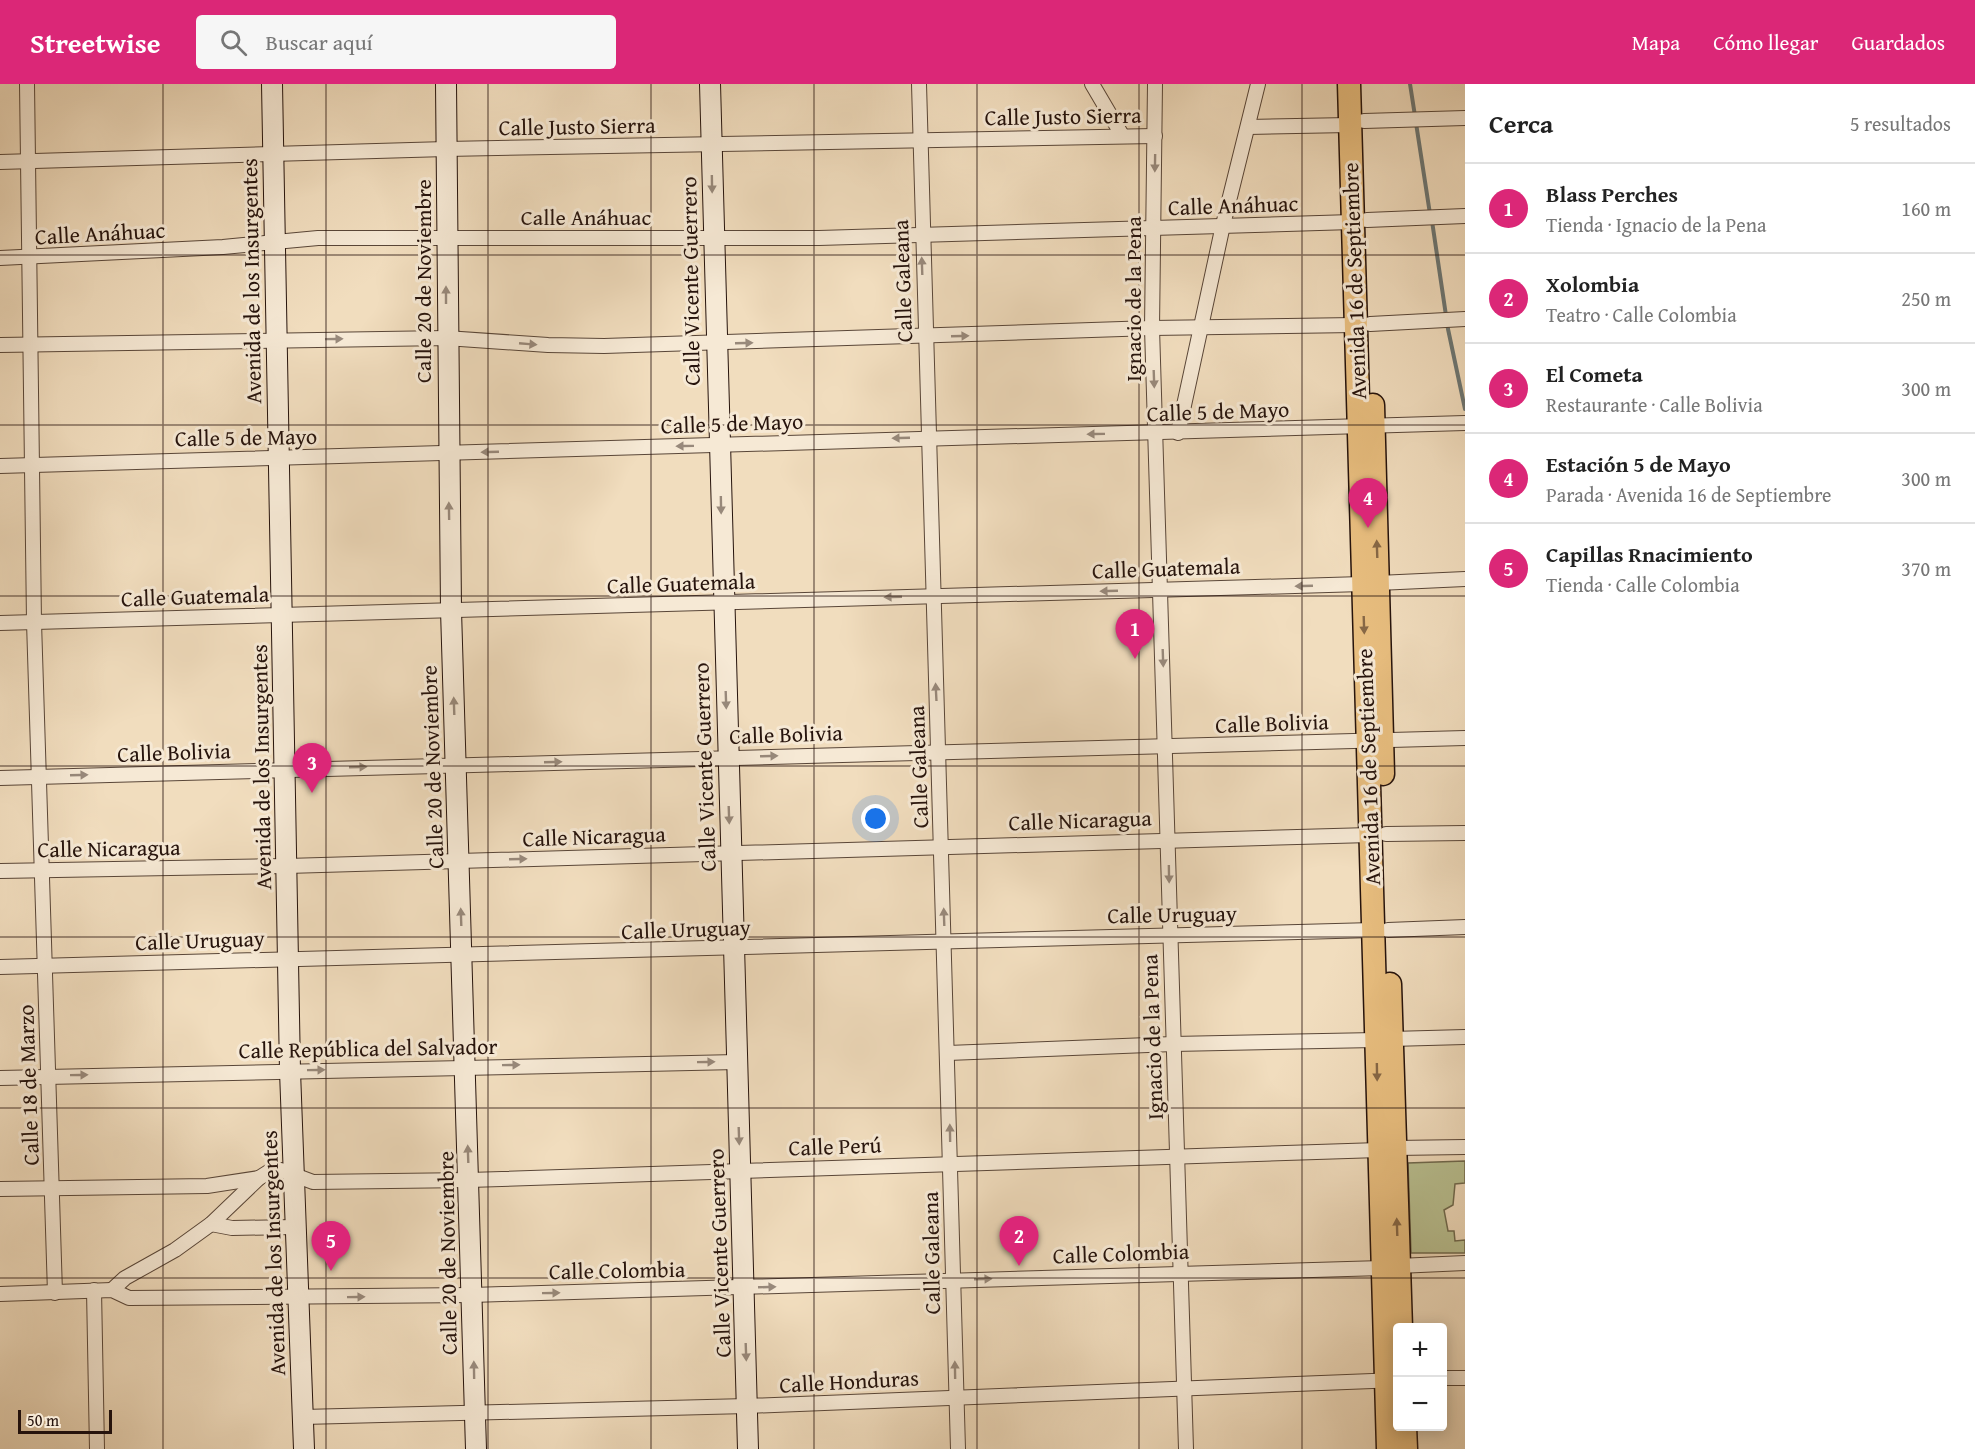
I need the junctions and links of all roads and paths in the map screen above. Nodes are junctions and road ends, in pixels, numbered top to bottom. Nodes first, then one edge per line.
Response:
1 (27, 84) edge
2 (272, 84) edge
3 (446, 84) edge
4 (710, 84) edge
5 (919, 84) edge
6 (1092, 84) edge
7 (1155, 84) edge
8 (1257, 84) edge
9 (1349, 84) edge
10 (1363, 84) edge
11 (1465, 118) edge
12 (1357, 123) junction
13 (1248, 128) junction
14 (1122, 135) junction
15 (1155, 136) junction
16 (919, 139) junction
17 (711, 145) junction
18 (446, 149) junction
19 (273, 155) junction
20 (0, 162) edge
21 (28, 162) junction
22 (1465, 216) edge
23 (1360, 221) junction
24 (1223, 225) junction
25 (1154, 229) junction
26 (922, 235) junction
27 (713, 237) junction
28 (446, 239) junction
29 (275, 242) junction
30 (27, 257) junction
31 (0, 258) edge
32 (1454, 320) edge
33 (1363, 325) junction
34 (1152, 328) junction
35 (1200, 328) junction
36 (924, 337) junction
37 (447, 338) junction
38 (275, 340) junction
39 (29, 343) junction
40 (716, 344) junction
41 (0, 345) edge
42 (1458, 423) edge
43 (1366, 427) junction
44 (1178, 433) junction
45 (1155, 434) junction
46 (928, 437) junction
47 (719, 445) junction
48 (449, 454) junction
49 (278, 458) junction
50 (0, 466) edge
51 (32, 466) junction
52 (1465, 579) edge
53 (1370, 584) junction
54 (1160, 590) junction
55 (932, 596) junction
56 (723, 603) junction
57 (451, 610) junction
58 (282, 614) junction
59 (34, 622) junction
60 (0, 623) edge
61 (1465, 738) edge
62 (1375, 740) junction
63 (1166, 747) junction
64 (939, 750) junction
65 (728, 757) junction
66 (456, 764) junction
67 (286, 769) junction
68 (40, 776) junction
69 (0, 778) edge
70 (1465, 832) edge
71 (1378, 834) junction
72 (1169, 839) junction
73 (942, 846) junction
74 (730, 853) junction
75 (459, 861) junction
76 (287, 866) junction
77 (42, 869) junction
78 (0, 871) edge
79 (1465, 927) edge
80 (1381, 930) junction
81 (1170, 935) junction
82 (945, 941) junction
83 (733, 949) junction
84 (463, 956) junction
85 (289, 958) junction
86 (46, 966) junction
87 (0, 967) edge
88 (1465, 1036) edge
89 (1383, 1040) junction
90 (1173, 1044) junction
91 (948, 1053) junction
92 (737, 1062) junction
93 (466, 1066) junction
94 (291, 1071) junction
95 (49, 1076) junction
96 (0, 1078) edge
97 (1465, 1147) edge
98 (1387, 1149) junction
99 (1177, 1157) junction
100 (950, 1163) junction
101 (740, 1171) junction
102 (294, 1175) junction
103 (259, 1178) junction
104 (469, 1180) junction
105 (52, 1187) junction
106 (0, 1189) edge
107 (211, 1224) junction
108 (295, 1227) junction
109 (1465, 1263) edge
110 (1390, 1267) junction
111 (1181, 1272) junction
112 (953, 1280) junction
113 (744, 1288) junction
114 (94, 1290) junction
115 (112, 1290) junction
116 (55, 1293) junction
117 (0, 1294) edge
118 (472, 1295) junction
119 (298, 1298) junction
120 (1400, 1323) edge
121 (1447, 1378) edge
122 (1465, 1378) edge
123 (1391, 1380) edge
124 (1184, 1388) junction
125 (955, 1397) junction
126 (747, 1406) junction
127 (474, 1412) junction
128 (303, 1417) junction
129 (1405, 1431) edge
130 (97, 1449) edge
131 (304, 1449) edge
132 (476, 1449) edge
133 (748, 1449) edge
134 (958, 1449) edge
135 (1186, 1449) edge
136 (1388, 1449) edge
137 (1406, 1449) edge

1 - 21 street, Calle 18 de Marzo
2 - 19 main road, Avenida de los Insurgentes
3 - 18 main road, Calle 20 de Noviembre
4 - 17 main road, Calle Vicente Guerrero
5 - 16 street, Calle Galeana
6 - 14 street
7 - 15 street, Ignacio de la Pena
8 - 13 street
9 - 12 main road, Avenida 16 de Septiembre
10 - 12 main road, Avenida 16 de Septiembre
11 - 12 street
12 - 13 street
12 - 23 main road, Avenida 16 de Septiembre
13 - 24 street
14 - 15 street, Calle Justo Sierra
14 - 16 street, Calle Justo Sierra
15 -> 25 street, Ignacio de la Pena
16 - 17 street, Calle Justo Sierra
16 - 26 street, Calle Galeana
17 - 18 street, Calle Justo Sierra
17 -> 27 main road, Calle Vicente Guerrero
18 - 19 street, Calle Justo Sierra
18 - 28 main road, Calle 20 de Noviembre
19 - 21 street, Calle Justo Sierra
19 - 29 main road, Avenida de los Insurgentes
20 - 21 street, Calle Justo Sierra
21 - 30 street, Calle 18 de Marzo
22 - 23 street, Calle Anáhuac
23 - 24 street, Calle Anáhuac
23 - 33 main road, Avenida 16 de Septiembre
24 - 25 street, Calle Anáhuac
24 - 35 street
25 - 26 street, Calle Anáhuac
25 - 34 street, Ignacio de la Pena
26 - 27 street, Calle Anáhuac
36 -> 26 street, Calle Galeana
27 - 28 street, Calle Anáhuac
27 - 40 main road, Calle Vicente Guerrero
28 - 29 street, Calle Anáhuac
37 -> 28 main road, Calle 20 de Noviembre
29 - 30 street, Calle Anáhuac
29 - 38 main road, Avenida de los Insurgentes
30 - 31 street, Calle Anáhuac
30 - 39 street, Calle 18 de Marzo
32 - 33 street
33 - 35 street
33 - 43 main road, Avenida 16 de Septiembre
34 - 35 street
36 -> 34 street
34 -> 45 street, Ignacio de la Pena
35 - 44 street
40 -> 36 street
36 - 46 street, Calle Galeana
38 -> 37 street
37 -> 40 street
37 - 48 main road, Calle 20 de Noviembre
38 - 39 street
38 - 49 main road, Avenida de los Insurgentes
39 - 41 street
39 - 51 street, Calle 18 de Marzo
40 - 47 main road, Calle Vicente Guerrero
42 - 43 street, Calle 5 de Mayo
43 - 44 street, Calle 5 de Mayo
43 - 53 main road, Avenida 16 de Septiembre
44 - 45 street, Calle 5 de Mayo
45 -> 46 street, Calle 5 de Mayo
45 - 54 street, Ignacio de la Pena
46 -> 47 street, Calle 5 de Mayo
46 - 55 street, Calle Galeana
47 -> 48 street, Calle 5 de Mayo
47 -> 56 main road, Calle Vicente Guerrero
48 - 49 street, Calle 5 de Mayo
57 -> 48 main road, Calle 20 de Noviembre
49 - 51 street, Calle 5 de Mayo
49 - 58 main road, Avenida de los Insurgentes
50 - 51 street, Calle 5 de Mayo
51 - 59 street, Calle 18 de Marzo
52 - 53 street, Calle Guatemala
53 -> 54 street, Calle Guatemala
53 - 62 main road, Avenida 16 de Septiembre
54 -> 55 street, Calle Guatemala
54 -> 63 street, Ignacio de la Pena
55 -> 56 street, Calle Guatemala
64 -> 55 street, Calle Galeana
56 - 57 street, Calle Guatemala
56 -> 65 main road, Calle Vicente Guerrero
57 - 58 street, Calle Guatemala
66 -> 57 main road, Calle 20 de Noviembre
58 - 59 street, Calle Guatemala
58 - 67 main road, Avenida de los Insurgentes
59 - 60 street, Calle Guatemala
59 - 68 street, Calle 18 de Marzo
61 - 62 street, Calle Bolivia
62 - 63 street, Calle Bolivia
62 - 71 main road, Avenida 16 de Septiembre
63 - 64 street, Calle Bolivia
63 - 72 street, Ignacio de la Pena
65 -> 64 street, Calle Bolivia
64 - 73 street, Calle Galeana
66 -> 65 street, Calle Bolivia
65 -> 74 main road, Calle Vicente Guerrero
67 -> 66 street, Calle Bolivia
66 - 75 main road, Calle 20 de Noviembre
68 -> 67 street, Calle Bolivia
67 - 76 main road, Avenida de los Insurgentes
68 - 69 street, Calle Bolivia
68 - 77 street, Calle 18 de Marzo
70 - 71 street, Calle Nicaragua
71 - 72 street, Calle Nicaragua
71 - 80 main road, Avenida 16 de Septiembre
72 - 73 street, Calle Nicaragua
72 -> 81 street, Ignacio de la Pena
73 - 74 street, Calle Nicaragua
82 -> 73 street, Calle Galeana
75 -> 74 street, Calle Nicaragua
74 - 83 main road, Calle Vicente Guerrero
75 - 76 street, Calle Nicaragua
84 -> 75 main road, Calle 20 de Noviembre
76 - 77 street, Calle Nicaragua
76 - 85 main road, Avenida de los Insurgentes
77 - 78 street, Calle Nicaragua
77 - 86 street, Calle 18 de Marzo
79 - 80 street, Calle Uruguay
80 - 81 street, Calle Uruguay
80 - 89 main road, Avenida 16 de Septiembre
81 - 82 street, Calle Uruguay
81 - 90 street, Ignacio de la Pena
82 - 83 street, Calle Uruguay
82 - 91 street, Calle Galeana
83 - 84 street, Calle Uruguay
83 - 92 main road, Calle Vicente Guerrero
84 - 85 street, Calle Uruguay
84 - 93 main road, Calle 20 de Noviembre
85 - 86 street, Calle Uruguay
85 - 94 main road, Avenida de los Insurgentes
86 - 87 street, Calle Uruguay
86 - 95 street, Calle 18 de Marzo
88 - 89 street
89 - 90 street
89 - 98 main road, Avenida 16 de Septiembre
90 - 91 street
90 - 99 street, Ignacio de la Pena
100 -> 91 street, Calle Galeana
93 -> 92 street, Calle República del Salvador
92 -> 101 main road, Calle Vicente Guerrero
94 -> 93 street, Calle República del Salvador
104 -> 93 main road, Calle 20 de Noviembre
95 -> 94 street, Calle República del Salvador
94 - 102 main road, Avenida de los Insurgentes
95 - 96 street, Calle República del Salvador
95 - 105 street, Calle 18 de Marzo
97 - 98 street, Calle Perú
98 - 99 street, Calle Perú
98 - 110 main road, Avenida 16 de Septiembre
99 - 100 street, Calle Perú
99 - 111 street, Ignacio de la Pena
100 - 101 street, Calle Perú
100 - 112 street, Calle Galeana
101 - 104 street, Calle Perú
101 - 113 main road, Calle Vicente Guerrero
102 - 103 street, Calle Perú
102 - 104 street, Calle Perú
102 - 108 main road, Avenida de los Insurgentes
103 - 105 street
103 - 107 street
104 - 118 main road, Calle 20 de Noviembre
105 - 106 street
105 - 116 street, Calle 18 de Marzo
107 - 108 street
107 - 115 street
108 - 119 main road, Avenida de los Insurgentes
109 - 110 street, Calle Colombia
110 - 111 street, Calle Colombia
110 - 120 main road, Avenida 16 de Septiembre
110 - 123 main road, Avenida 16 de Septiembre
112 -> 111 street, Calle Colombia
111 - 124 street, Ignacio de la Pena
113 -> 112 street, Calle Colombia
125 -> 112 street, Calle Galeana
118 -> 113 street, Calle Colombia
113 -> 126 main road, Calle Vicente Guerrero
114 - 115 street, Calle Colombia
114 - 116 street, Calle Colombia
114 - 130 street
115 - 119 street, Calle Colombia
116 - 117 street, Calle Colombia
119 -> 118 street, Calle Colombia
127 -> 118 main road, Calle 20 de Noviembre
119 - 128 main road, Avenida de los Insurgentes
121 - 122 street
123 - 124 street, Calle Honduras
123 - 136 main road, Avenida 16 de Septiembre
124 - 125 street, Calle Honduras
124 - 135 street, Ignacio de la Pena
125 - 126 street, Calle Honduras
125 - 134 street, Calle Galeana
126 - 127 street, Calle Honduras
126 - 133 main road, Calle Vicente Guerrero
127 - 128 street, Calle Honduras
127 - 132 main road, Calle 20 de Noviembre
128 - 131 main road, Avenida de los Insurgentes
129 - 137 main road

